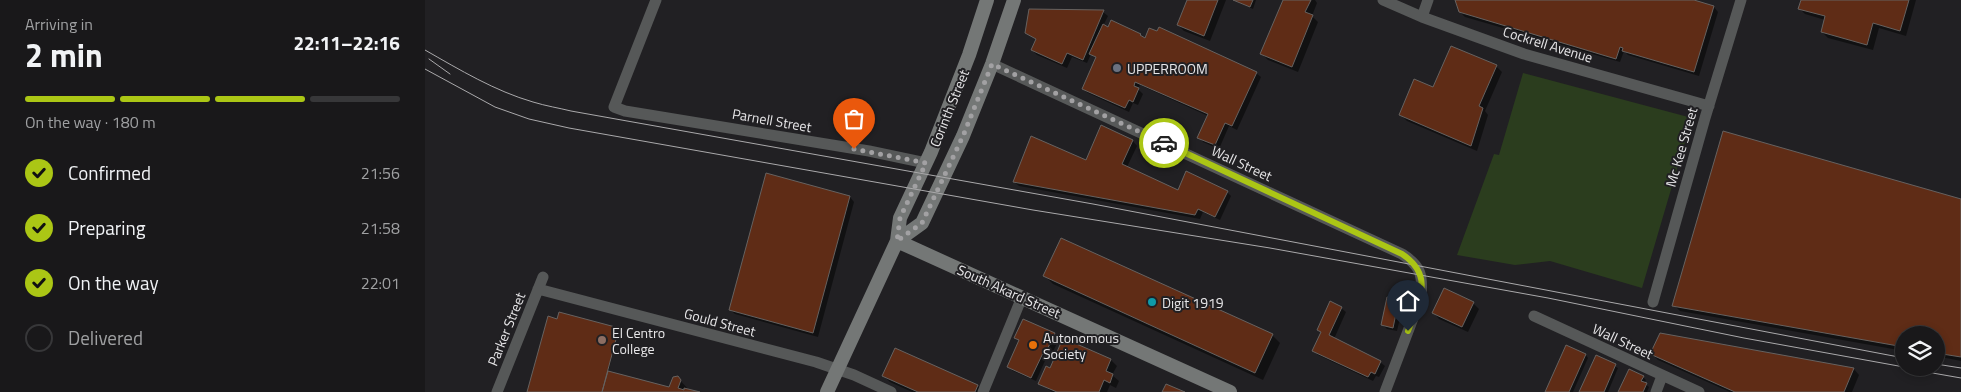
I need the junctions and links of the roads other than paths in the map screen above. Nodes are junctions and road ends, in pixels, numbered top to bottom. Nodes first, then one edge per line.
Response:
1 (655, 0) edge
2 (987, 0) edge
3 (1014, 0) edge
4 (1383, 0) edge
5 (1428, 0) edge
6 (1741, 0) edge
7 (1422, 17) junction
8 (992, 64) junction
9 (1709, 106) junction
10 (926, 163) junction
11 (897, 241) junction
12 (543, 277) dead end
13 (538, 289) junction
14 (1022, 297) junction
15 (1653, 302) dead end
16 (1534, 316) dead end
17 (837, 368) junction
18 (1662, 376) junction
19 (497, 392) edge
20 (827, 392) edge
21 (891, 392) edge
22 (983, 392) edge
23 (1230, 392) edge
24 (1385, 392) edge
25 (1656, 392) edge
26 (1699, 392) edge

1 - 10 street, Parnell Street
2 - 10 main road, Corinth Street
3 - 8 main road, Corinth Street
4 - 7 street, Cockrell Avenue
5 - 7 street
6 - 9 street, Mc Kee Street
7 - 9 street, Cockrell Avenue
8 - 11 main road, Corinth Street
8 - 24 street, Wall Street
9 - 15 street, Mc Kee Street
10 - 11 main road, Corinth Street
11 - 14 main road, South Akard Street
11 - 17 main road, Corinth Street
12 - 13 street, Parker Street
13 - 17 street, Gould Street
13 - 19 street, Parker Street
14 - 22 street
14 - 23 main road, South Akard Street
16 - 18 street, Wall Street
17 - 20 main road, Corinth Street
17 - 21 street, Gould Street
18 - 25 street
18 - 26 street, Wall Street

